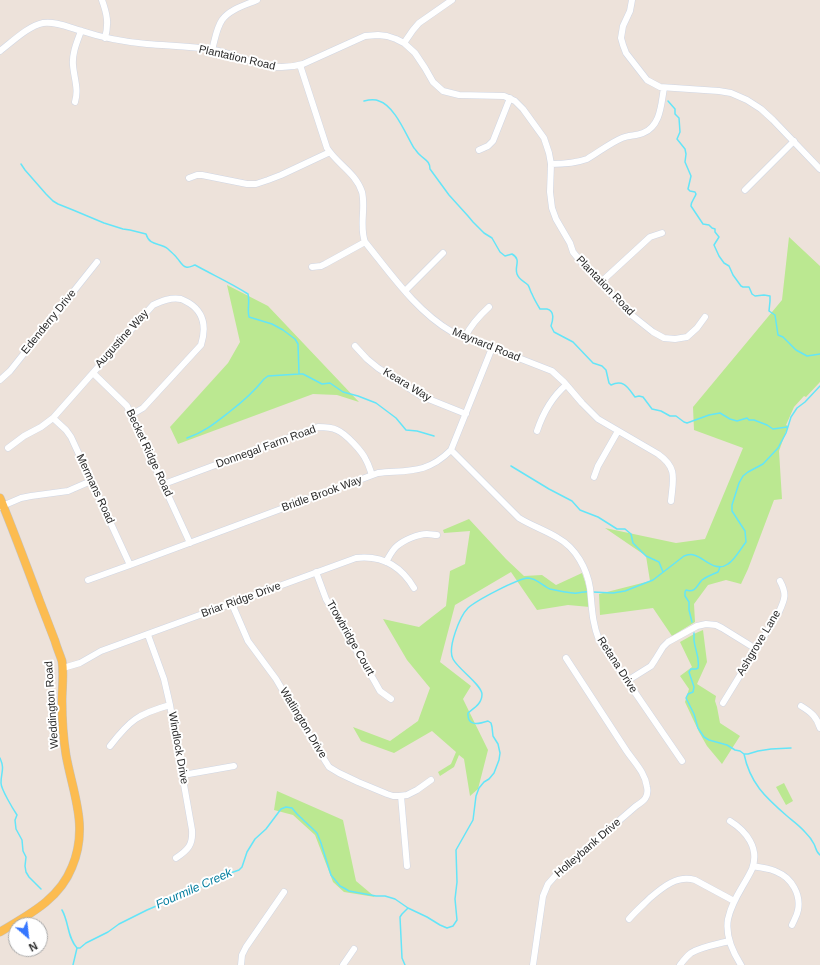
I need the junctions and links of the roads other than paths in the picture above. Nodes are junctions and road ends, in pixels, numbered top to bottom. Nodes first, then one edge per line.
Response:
1 (102, 0) edge
2 (257, 0) edge
3 (452, 0) edge
4 (632, 0) edge
5 (81, 31) junction
6 (105, 38) junction
7 (404, 43) junction
8 (212, 50) junction
9 (0, 51) edge
10 (300, 65) junction
11 (664, 88) junction
12 (510, 98) junction
13 (75, 102) dead end
14 (794, 141) junction
15 (479, 150) dead end
16 (330, 152) junction
17 (551, 164) junction
18 (820, 169) edge
19 (189, 178) dead end
20 (745, 190) dead end
21 (662, 233) dead end
22 (365, 242) junction
23 (443, 253) dead end
24 (97, 262) dead end
25 (312, 267) dead end
26 (600, 283) junction
27 (405, 290) junction
28 (489, 307) dead end
29 (705, 317) dead end
30 (465, 338) junction
31 (354, 346) dead end
32 (492, 348) junction
33 (93, 373) junction
34 (0, 380) edge
35 (566, 385) junction
36 (466, 414) junction
37 (131, 415) junction
38 (53, 418) junction
39 (537, 431) dead end
40 (618, 431) junction
41 (8, 448) dead end
42 (451, 450) junction
43 (372, 475) junction
44 (594, 477) dead end
45 (91, 481) junction
46 (164, 484) junction
47 (0, 498) edge
48 (671, 501) dead end
49 (2, 507) edge
50 (437, 535) dead end
51 (190, 543) junction
52 (386, 562) junction
53 (130, 566) junction
54 (316, 572) junction
55 (88, 580) dead end
56 (780, 581) dead end
57 (414, 588) dead end
58 (232, 604) junction
59 (148, 634) junction
60 (756, 649) junction
61 (566, 658) dead end
62 (63, 668) junction
63 (628, 681) junction
64 (391, 699) dead end
65 (723, 703) dead end
66 (170, 705) junction
67 (801, 706) dead end
68 (820, 728) edge
69 (110, 746) dead end
70 (682, 761) dead end
71 (234, 766) dead end
72 (183, 775) junction
73 (431, 780) dead end
74 (401, 796) junction
75 (730, 821) dead end
76 (176, 858) dead end
77 (406, 866) dead end
78 (752, 866) junction
79 (284, 892) dead end
80 (734, 901) junction
81 (629, 918) dead end
82 (792, 925) dead end
83 (0, 932) edge
84 (729, 941) junction
85 (354, 949) dead end
86 (241, 965) edge
87 (343, 965) edge
88 (533, 965) edge
89 (680, 965) edge
90 (741, 965) edge

1 - 6 street
2 - 8 street
3 - 7 street
4 - 11 street
5 - 6 street, Plantation Road
5 - 9 street, Plantation Road
5 - 13 street
6 - 8 street, Plantation Road
7 - 10 street, Plantation Road
7 - 12 street, Plantation Road
8 - 10 street, Plantation Road
10 - 16 street
11 - 14 street
11 - 17 street
12 - 15 street
12 - 17 street, Plantation Road
14 - 18 street
14 - 20 street
16 - 19 street
16 - 22 street
17 - 26 street, Plantation Road
21 - 26 street
22 - 25 street
22 - 27 street, Maynard Road
23 - 27 street
24 - 34 street, Edenderry Drive
26 - 29 street, Plantation Road
27 - 30 street, Maynard Road
28 - 30 street
30 - 32 street, Maynard Road
31 - 36 street, Keara Way
32 - 35 street, Maynard Road
32 - 36 street, Bridle Brook Way
33 - 37 street, Becket Ridge Road
33 - 37 street, Augustine Way
33 - 38 street, Augustine Way
35 - 39 street
35 - 40 street, Maynard Road
36 - 42 street, Bridle Brook Way
37 - 46 street, Becket Ridge Road
38 - 41 street, Augustine Way
38 - 45 street, Mermans Road
40 - 44 street
40 - 48 street, Maynard Road
42 - 43 street, Bridle Brook Way
42 - 63 street, Retana Drive
43 - 46 street, Donnegal Farm Road
43 - 51 street, Bridle Brook Way
45 - 49 street
45 - 53 street, Mermans Road
46 - 51 street, Becket Ridge Road
47 - 49 main road, Weddington Road
49 - 62 main road, Weddington Road
50 - 52 street
51 - 53 street, Bridle Brook Way
52 - 54 street, Briar Ridge Drive
52 - 57 street, Briar Ridge Drive
53 - 55 street, Bridle Brook Way
54 - 58 street, Briar Ridge Drive
54 - 64 street, Trowbridge Court
56 - 60 street, Ashgrove Lane
58 - 59 street, Briar Ridge Drive
58 - 74 street, Watlington Drive
59 - 62 street, Briar Ridge Drive
59 - 66 street, Windlock Drive
60 - 63 street
60 - 65 street, Ashgrove Lane
61 - 88 street, Holleybank Drive
62 - 83 main road, Weddington Road
63 - 70 street, Retana Drive
66 - 69 street
66 - 72 street, Windlock Drive
67 - 68 street
71 - 72 street
72 - 76 street, Windlock Drive
73 - 74 street
74 - 77 street
75 - 78 street
78 - 80 street
78 - 82 street
79 - 86 street
80 - 81 street
80 - 84 street
84 - 89 street
84 - 90 street
85 - 87 street

